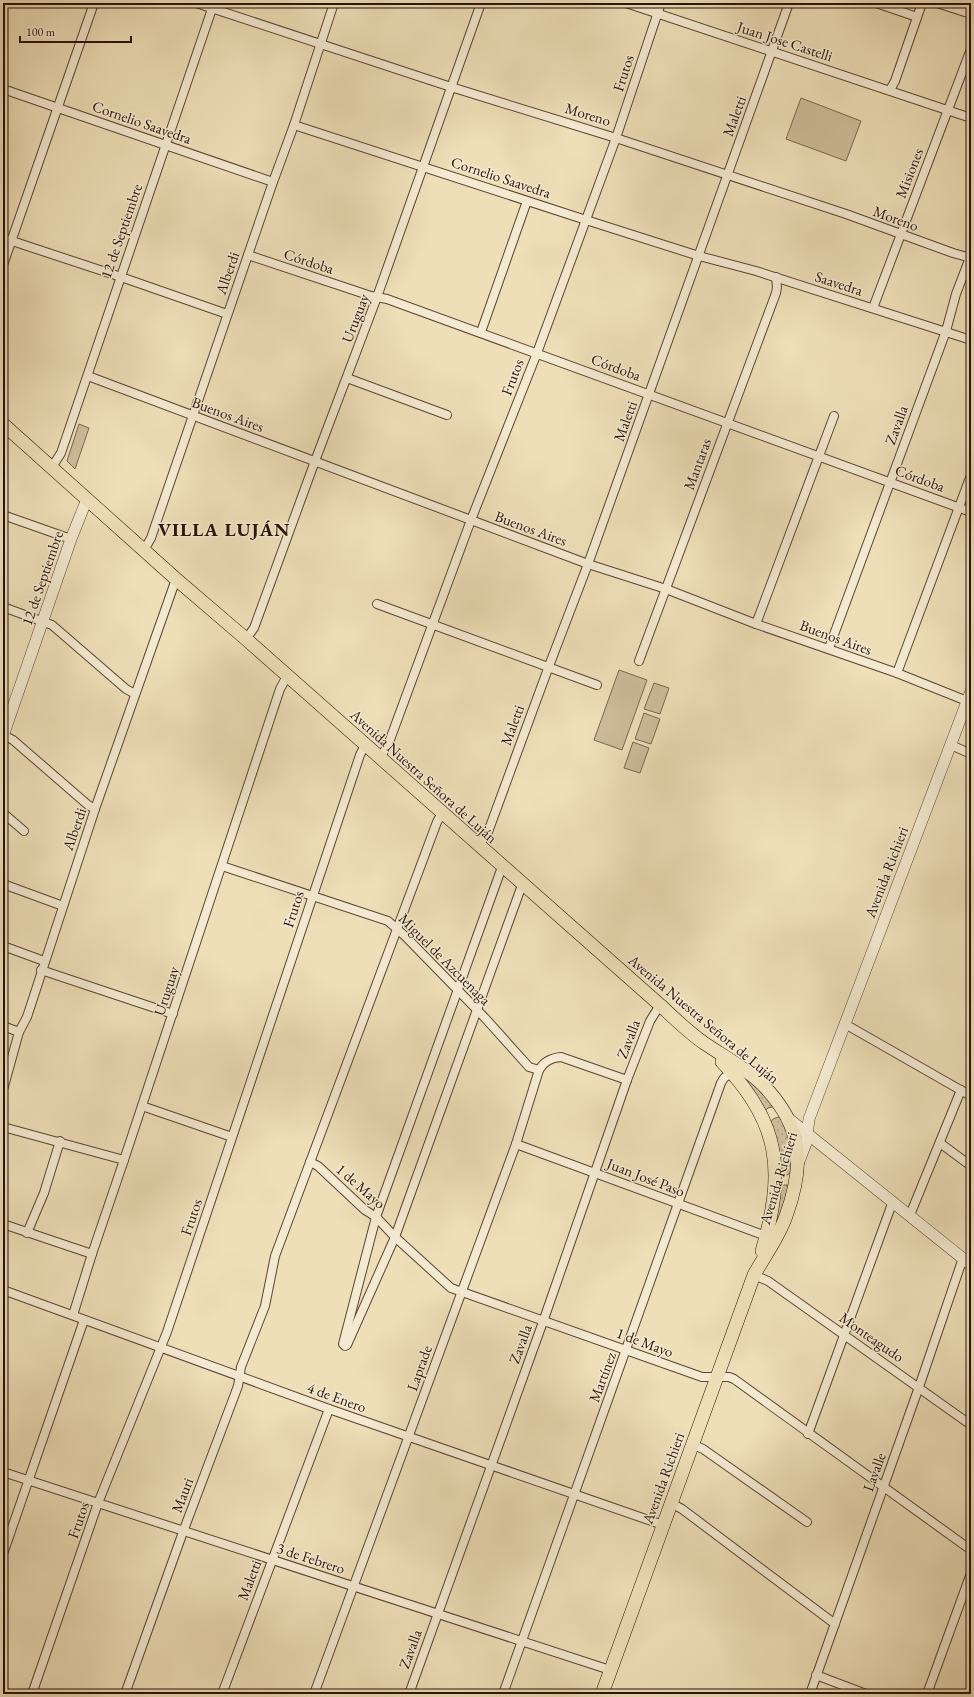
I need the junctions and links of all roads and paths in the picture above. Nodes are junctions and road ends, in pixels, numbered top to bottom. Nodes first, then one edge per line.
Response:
1 (94, 3) edge
2 (196, 3) edge
3 (334, 3) edge
4 (481, 3) edge
5 (626, 3) edge
6 (661, 3) edge
7 (789, 3) edge
8 (876, 3) edge
9 (922, 3) edge
10 (937, 3) edge
11 (213, 6) edge
12 (658, 13) junction
13 (971, 14) edge
14 (917, 17) junction
15 (320, 44) junction
16 (971, 49) edge
17 (772, 51) junction
18 (451, 87) junction
19 (3, 88) edge
20 (890, 90) junction
21 (58, 108) junction
22 (949, 110) junction
23 (971, 118) edge
24 (294, 125) junction
25 (616, 138) junction
26 (166, 145) junction
27 (424, 167) junction
28 (728, 175) junction
29 (273, 182) junction
30 (527, 201) junction
31 (586, 220) junction
32 (900, 234) junction
33 (7, 240) edge
34 (248, 255) junction
35 (699, 256) junction
36 (971, 257) edge
37 (3, 265) edge
38 (121, 276) junction
39 (776, 277) junction
40 (377, 297) junction
41 (873, 308) junction
42 (228, 314) junction
43 (946, 331) junction
44 (481, 332) junction
45 (971, 340) edge
46 (537, 353) junction
47 (88, 376) junction
48 (347, 378) junction
49 (650, 394) junction
50 (447, 415) dead end
51 (193, 416) junction
52 (834, 416) dead end
53 (727, 423) junction
54 (3, 424) edge
55 (820, 456) junction
56 (315, 461) junction
57 (52, 467) junction
58 (971, 475) edge
59 (890, 482) junction
60 (87, 499) junction
61 (959, 507) junction
62 (971, 512) edge
63 (3, 515) edge
64 (471, 520) junction
65 (71, 539) junction
66 (144, 550) junction
67 (588, 564) junction
68 (176, 578) junction
69 (666, 589) junction
70 (377, 604) dead end
71 (3, 607) edge
72 (44, 621) junction
73 (434, 624) junction
74 (756, 624) junction
75 (246, 639) junction
76 (829, 648) junction
77 (639, 661) dead end
78 (549, 666) junction
79 (897, 673) junction
80 (287, 676) junction
81 (598, 685) dead end
82 (135, 694) junction
83 (969, 696) edge
84 (4, 731) edge
85 (365, 744) junction
86 (951, 745) junction
87 (971, 754) edge
88 (380, 758) junction
89 (95, 809) junction
90 (3, 813) edge
91 (442, 813) junction
92 (24, 831) dead end
93 (479, 845) junction
94 (222, 866) junction
95 (502, 867) junction
96 (3, 884) edge
97 (522, 885) junction
98 (313, 896) junction
99 (63, 906) junction
100 (396, 928) junction
101 (3, 946) edge
102 (44, 961) junction
103 (42, 970) junction
104 (457, 990) junction
105 (660, 1005) junction
106 (477, 1010) junction
107 (173, 1014) junction
108 (845, 1024) junction
109 (3, 1026) edge
110 (19, 1032) junction
111 (702, 1041) junction
112 (539, 1070) junction
113 (732, 1072) junction
114 (628, 1080) junction
115 (3, 1090) edge
116 (961, 1090) junction
117 (971, 1096) edge
118 (142, 1106) junction
119 (787, 1116) junction
120 (766, 1122) junction
121 (3, 1127) edge
122 (808, 1135) junction
123 (232, 1137) junction
124 (60, 1141) junction
125 (940, 1143) junction
126 (516, 1144) junction
127 (124, 1160) junction
128 (310, 1162) junction
129 (798, 1164) junction
130 (971, 1166) edge
131 (595, 1173) junction
132 (776, 1177) junction
133 (796, 1180) junction
134 (893, 1201) junction
135 (677, 1204) junction
136 (910, 1215) junction
137 (376, 1217) junction
138 (3, 1224) edge
139 (27, 1233) junction
140 (766, 1236) junction
141 (395, 1237) junction
142 (92, 1254) junction
143 (967, 1262) edge
144 (756, 1273) junction
145 (3, 1291) edge
146 (462, 1291) junction
147 (73, 1315) junction
148 (544, 1319) junction
149 (84, 1320) junction
150 (845, 1334) junction
151 (160, 1349) junction
152 (626, 1350) junction
153 (239, 1376) junction
154 (716, 1377) junction
155 (919, 1387) junction
156 (329, 1409) junction
157 (971, 1425) edge
158 (808, 1434) junction
159 (408, 1437) junction
160 (692, 1444) junction
161 (491, 1465) junction
162 (3, 1472) edge
163 (28, 1480) junction
164 (884, 1487) junction
165 (573, 1495) junction
166 (98, 1503) junction
167 (671, 1503) junction
168 (807, 1522) dead end
169 (663, 1525) junction
170 (183, 1532) junction
171 (971, 1550) edge
172 (3, 1554) edge
173 (271, 1560) junction
174 (971, 1573) edge
175 (353, 1586) junction
176 (438, 1614) junction
177 (835, 1624) junction
178 (522, 1641) junction
179 (610, 1670) junction
180 (816, 1675) junction
181 (32, 1694) edge
182 (125, 1694) edge
183 (222, 1694) edge
184 (314, 1694) edge
185 (409, 1694) edge
186 (502, 1694) edge
187 (602, 1694) edge
188 (810, 1694) edge
189 (866, 1694) edge
190 (928, 1694) edge

1 - 21 street
2 - 11 street, Moreno
3 - 15 street, Alberdi
4 - 18 street, Uruguay
5 - 12 street, Juan Jose Castelli
6 - 12 street, Frutos
7 - 17 street, Maletti
8 - 14 street
9 - 14 street
10 - 13 street
11 - 15 street, Moreno
11 - 26 street, 12 de Septiembre
12 - 17 street, Juan Jose Castelli
12 - 25 street, Frutos
14 - 20 street
15 - 18 street, Moreno
15 - 24 street, Alberdi
16 - 22 street, Misiones
17 - 20 street, Juan Jose Castelli
17 - 28 street, Maletti
18 - 25 street, Moreno
18 - 27 street, Uruguay
19 - 21 street, Cornelio Saavedra
20 - 22 street, Juan Jose Castelli
21 - 26 street, Cornelio Saavedra
21 - 33 street
22 - 23 street, Juan Jose Castelli
22 - 32 street, Misiones
24 - 27 street, Cornelio Saavedra
24 - 29 street, Alberdi
25 - 28 street, Moreno
25 - 31 street, Frutos
26 - 29 street, Cornelio Saavedra
26 - 38 street, 12 de Septiembre
27 - 30 street, Cornelio Saavedra
27 - 40 street, Uruguay
28 - 32 street, Moreno
28 - 35 street, Maletti
29 - 34 street, Alberdi
30 - 31 street, Cornelio Saavedra
30 - 44 street
31 - 35 street, Cornelio Saavedra
31 - 46 street, Frutos
32 - 36 street, Moreno
32 - 41 street, Misiones
33 - 37 street
33 - 38 street
34 - 40 street, Córdoba
34 - 42 street, Alberdi
35 - 39 street, Saavedra
35 - 49 street, Maletti
36 - 43 street, Zavalla
38 - 42 street
38 - 47 street, 12 de Septiembre
39 - 41 street, Saavedra
39 - 53 street, Mantaras
40 - 44 street, Córdoba
40 - 48 street, Uruguay
41 - 43 street, Saavedra
42 - 51 street, Alberdi
43 - 45 street, Saavedra
43 - 59 street, Zavalla
44 - 46 street, Córdoba
46 - 49 street, Córdoba
46 - 64 street, Frutos
47 - 51 street, Buenos Aires
47 - 57 street, 12 de Septiembre
48 - 50 street
48 - 56 street, Uruguay
49 - 53 street, Córdoba
49 - 67 street, Maletti
51 - 56 street, Buenos Aires
51 - 66 street, Alberdi
52 - 55 street
53 - 55 street, Córdoba
53 - 69 street, Mantaras
54 - 57 main road, Avenida Nuestra Señora de Luján
55 - 59 street, Córdoba
55 - 74 street
56 - 64 street, Buenos Aires
56 - 75 street, Uruguay
57 - 60 main road, Avenida Nuestra Señora de Luján
58 - 61 street
59 - 61 street, Córdoba
59 - 76 street, Zavalla
60 - 65 street, 12 de Septiembre
60 - 66 main road, Avenida Nuestra Señora de Luján
61 - 62 street, Córdoba
61 - 79 street
63 - 65 street
64 - 67 street, Buenos Aires
64 - 73 street, Frutos
65 - 72 street, 12 de Septiembre
66 - 68 main road, Avenida Nuestra Señora de Luján
67 - 69 street, Buenos Aires
67 - 78 street, Maletti
68 - 75 main road, Avenida Nuestra Señora de Luján
68 - 82 street, Alberdi
69 - 74 street, Buenos Aires
69 - 77 street, Mantaras
70 - 73 street
71 - 72 street
72 - 82 street
72 - 84 street, 12 de Septiembre
73 - 78 street
73 - 88 street, Frutos
74 - 76 street, Buenos Aires
75 - 80 main road, Avenida Nuestra Señora de Luján
76 - 79 street, Buenos Aires
78 - 81 street
78 - 93 street, Maletti
79 - 83 street, Buenos Aires
80 - 85 main road, Avenida Nuestra Señora de Luján
80 - 94 street, Uruguay
82 - 89 street, Alberdi
83 - 86 street, Avenida Richieri
84 - 89 street
85 - 88 main road, Avenida Nuestra Señora de Luján
85 - 98 street, Frutos
86 - 87 street
86 - 108 street, Avenida Richieri
88 - 91 main road, Avenida Nuestra Señora de Luján
89 - 99 street, Alberdi
90 - 92 street
91 - 93 main road, Avenida Nuestra Señora de Luján
91 - 100 street, Mauri
93 - 95 main road, Avenida Nuestra Señora de Luján
94 - 98 street, Miguel de Azcuenaga
94 - 107 street, Uruguay
95 - 97 main road, Avenida Nuestra Señora de Luján
95 - 104 street
96 - 99 street
97 - 105 main road, Avenida Nuestra Señora de Luján
97 - 106 street
98 - 100 street, Miguel de Azcuenaga
98 - 123 street, Frutos
99 - 102 street, Alberdi
100 - 104 street, Miguel de Azcuenaga
100 - 128 street, Mauri
101 - 102 street
102 - 103 street, Alberdi
103 - 107 street
103 - 110 street, Alberdi
104 - 106 street, Miguel de Azcuenaga
104 - 137 street
105 - 111 main road, Avenida Nuestra Señora de Luján
105 - 114 street, Zavalla
106 - 112 street, Miguel de Azcuenaga
106 - 141 street
107 - 118 street, Uruguay
108 - 116 street
108 - 122 street, Avenida Richieri
109 - 110 street
110 - 115 street, Alberdi
111 - 113 main road
111 - 119 main road, Avenida Nuestra Señora de Luján
112 - 114 street
112 - 126 street, Laprade
113 - 120 main road
113 - 135 street, Martínez
114 - 131 street, Zavalla
116 - 117 street
116 - 125 street
118 - 123 street
118 - 127 street, Uruguay
119 - 120 main road
119 - 122 street
119 - 129 main road, Avenida Nuestra Señora de Luján
120 - 132 main road
121 - 124 street
122 - 129 street, Avenida Richieri
122 - 134 street
123 - 151 street, Frutos
124 - 127 street
124 - 139 street
125 - 130 street
125 - 136 street
126 - 131 street, Juan José Paso
126 - 146 street, Laprade
127 - 142 street, Uruguay
128 - 137 street, 1 de Mayo
128 - 153 street, Mauri
129 - 133 main road, Avenida Richieri
131 - 135 street, Juan José Paso
131 - 148 street, Zavalla
132 - 133 main road
132 - 140 main road
133 - 144 main road, Avenida Richieri
134 - 136 street
134 - 150 street
135 - 140 street, Juan José Paso
135 - 152 street, Martínez
136 - 143 street
137 - 141 street, 1 de Mayo
137 - 141 street
138 - 139 street
139 - 142 street
140 - 144 main road
141 - 146 street, 1 de Mayo
142 - 147 street, Uruguay
143 - 155 street, Lavalle
144 - 150 street, Monteagudo
144 - 154 main road, Avenida Richieri
145 - 147 street, 4 de Enero
146 - 148 street, 1 de Mayo
146 - 159 street, Laprade
147 - 149 street, 4 de Enero
148 - 152 street, 1 de Mayo
148 - 161 street, Zavalla
149 - 151 street, 4 de Enero
149 - 163 street
150 - 155 street, Monteagudo
150 - 158 street
151 - 153 street, 4 de Enero
151 - 166 street, Frutos
152 - 154 street, 1 de Mayo
152 - 165 street, Martínez
153 - 156 street, 4 de Enero
153 - 170 street, Mauri
154 - 158 street, 1 de Mayo
154 - 160 main road, Avenida Richieri
155 - 157 street, Monteagudo
155 - 164 street, Lavalle
156 - 159 street, 4 de Enero
156 - 173 street, Maletti
158 - 164 street, 1 de Mayo
159 - 161 street, 4 de Enero
159 - 175 street, Laprade
160 - 167 main road, Avenida Richieri
160 - 168 street
161 - 165 street, 4 de Enero
161 - 176 street, Zavalla
162 - 163 street, 3 de Febrero
163 - 166 street, 3 de Febrero
163 - 172 street
164 - 171 street, 1 de Mayo
164 - 177 street, Lavalle
165 - 169 street, 4 de Enero
165 - 178 street, Martínez
166 - 170 street, 3 de Febrero
166 - 181 street, Frutos
167 - 169 main road, Avenida Richieri
167 - 177 street
169 - 179 main road, Avenida Richieri
170 - 173 street, 3 de Febrero
170 - 182 street, Mauri
173 - 175 street, 3 de Febrero
173 - 183 street, Maletti
174 - 190 street
175 - 176 street, 3 de Febrero
175 - 184 street, Laprade
176 - 178 street, 3 de Febrero
176 - 185 street, Zavalla
177 - 180 street, Lavalle
178 - 179 street, 3 de Febrero
178 - 186 street, Martínez
179 - 187 main road, Avenida Richieri
180 - 188 street, Lavalle
180 - 189 street

